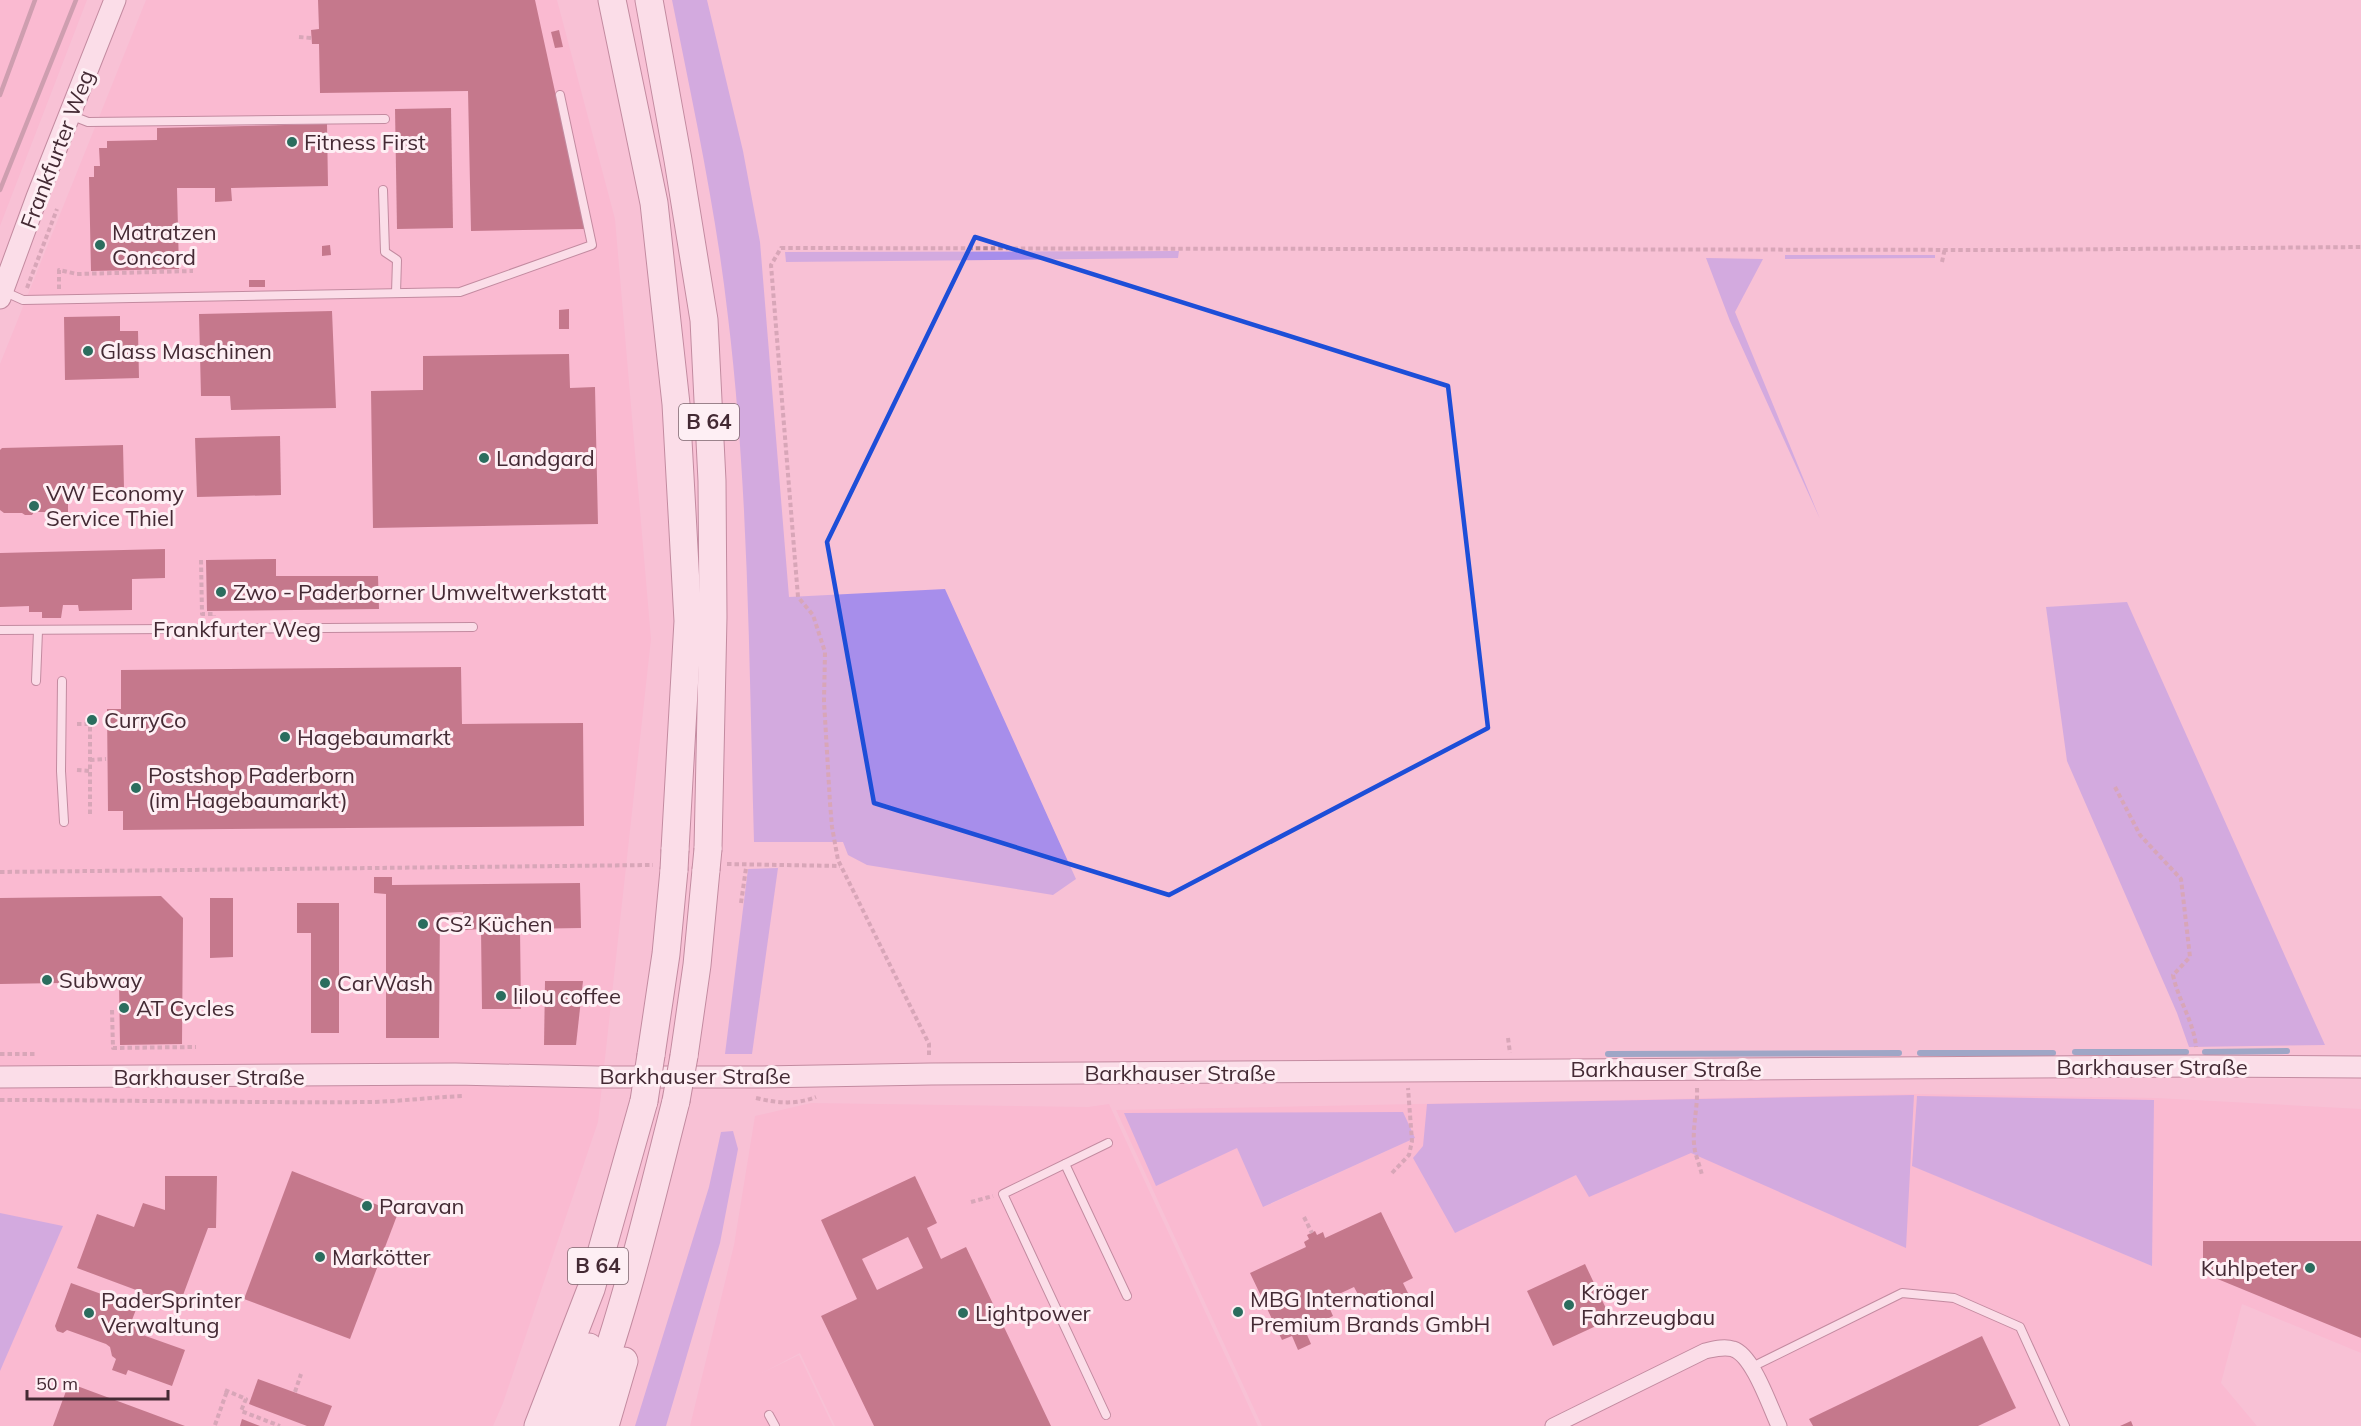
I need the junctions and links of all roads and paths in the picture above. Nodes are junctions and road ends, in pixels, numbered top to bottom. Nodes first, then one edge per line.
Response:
1 (115, 0) edge
2 (612, 0) edge
3 (649, 0) edge
4 (299, 37) dead end
5 (311, 38) dead end
6 (560, 95) dead end
7 (69, 115) junction
8 (385, 118) dead end
9 (383, 190) dead end
10 (57, 209) dead end
11 (2361, 247) edge
12 (1945, 248) junction
13 (36, 262) junction
14 (1942, 262) dead end
15 (43, 264) dead end
16 (193, 271) dead end
17 (59, 279) dead end
18 (396, 293) junction
19 (1, 294) edge
20 (23, 300) junction
21 (201, 560) dead end
22 (210, 614) dead end
23 (473, 627) dead end
24 (0, 630) edge
25 (38, 631) junction
26 (36, 681) dead end
27 (62, 681) dead end
28 (90, 716) dead end
29 (77, 724) dead end
30 (90, 724) junction
31 (106, 759) dead end
32 (90, 760) junction
33 (77, 770) dead end
34 (90, 771) junction
35 (2115, 787) dead end
36 (90, 814) dead end
37 (64, 822) dead end
38 (637, 865) dead end
39 (840, 866) junction
40 (0, 872) edge
41 (741, 903) dead end
42 (112, 1010) dead end
43 (196, 1047) dead end
44 (0, 1054) edge
45 (36, 1054) dead end
46 (2197, 1066) junction
47 (2361, 1067) edge
48 (931, 1074) junction
49 (0, 1077) edge
50 (1408, 1087) dead end
51 (1697, 1087) dead end
52 (453, 1096) dead end
53 (0, 1100) edge
54 (644, 1101) junction
55 (676, 1101) junction
56 (1108, 1143) dead end
57 (1065, 1164) junction
58 (1392, 1173) dead end
59 (1702, 1174) dead end
60 (1003, 1194) junction
61 (971, 1202) dead end
62 (1304, 1216) dead end
63 (1312, 1233) dead end
64 (1127, 1296) dead end
65 (1752, 1367) junction
66 (301, 1374) dead end
67 (295, 1392) dead end
68 (769, 1415) dead end
69 (1106, 1415) dead end
70 (215, 1425) edge
71 (277, 1426) edge
72 (538, 1426) edge
73 (560, 1426) edge
74 (582, 1426) edge
75 (605, 1426) edge
76 (775, 1426) edge
77 (1553, 1426) edge
78 (1779, 1426) edge
79 (2065, 1426) edge

1 - 7 street, Frankfurter Weg
2 - 54 highway, B 64, bridge
3 - 55 highway, B 64, bridge
4 - 5 path
6 - 18 lane
7 - 8 lane
7 - 19 street, Frankfurter Weg
9 - 18 lane
10 - 13 path
11 - 12 path
12 - 14 path
12 - 39 path
13 - 15 path
13 - 20 path
16 - 17 path
18 - 20 lane
19 - 20 lane
21 - 22 path
23 - 25 lane, Frankfurter Weg
24 - 25 lane, Frankfurter Weg
25 - 26 lane
27 - 37 lane
28 - 30 path
29 - 30 path
30 - 32 path
31 - 32 path
32 - 34 path
33 - 34 path
34 - 36 path
35 - 46 path
38 - 40 path
39 - 41 path
39 - 48 path
42 - 43 path
44 - 45 path
46 - 47 street, Barkhauser Straße
46 - 48 street, Barkhauser Straße
48 - 49 street, Barkhauser Straße
50 - 58 path
51 - 59 path
52 - 53 path
54 - 72 highway, B 64
54 - 73 highway, B 64
55 - 74 highway, B 64
55 - 75 highway, B 64
56 - 57 lane
57 - 60 lane
57 - 64 lane
60 - 61 path
60 - 69 lane
62 - 63 path
65 - 77 street
65 - 78 street
65 - 79 lane
66 - 67 path
68 - 76 lane
70 - 71 path

